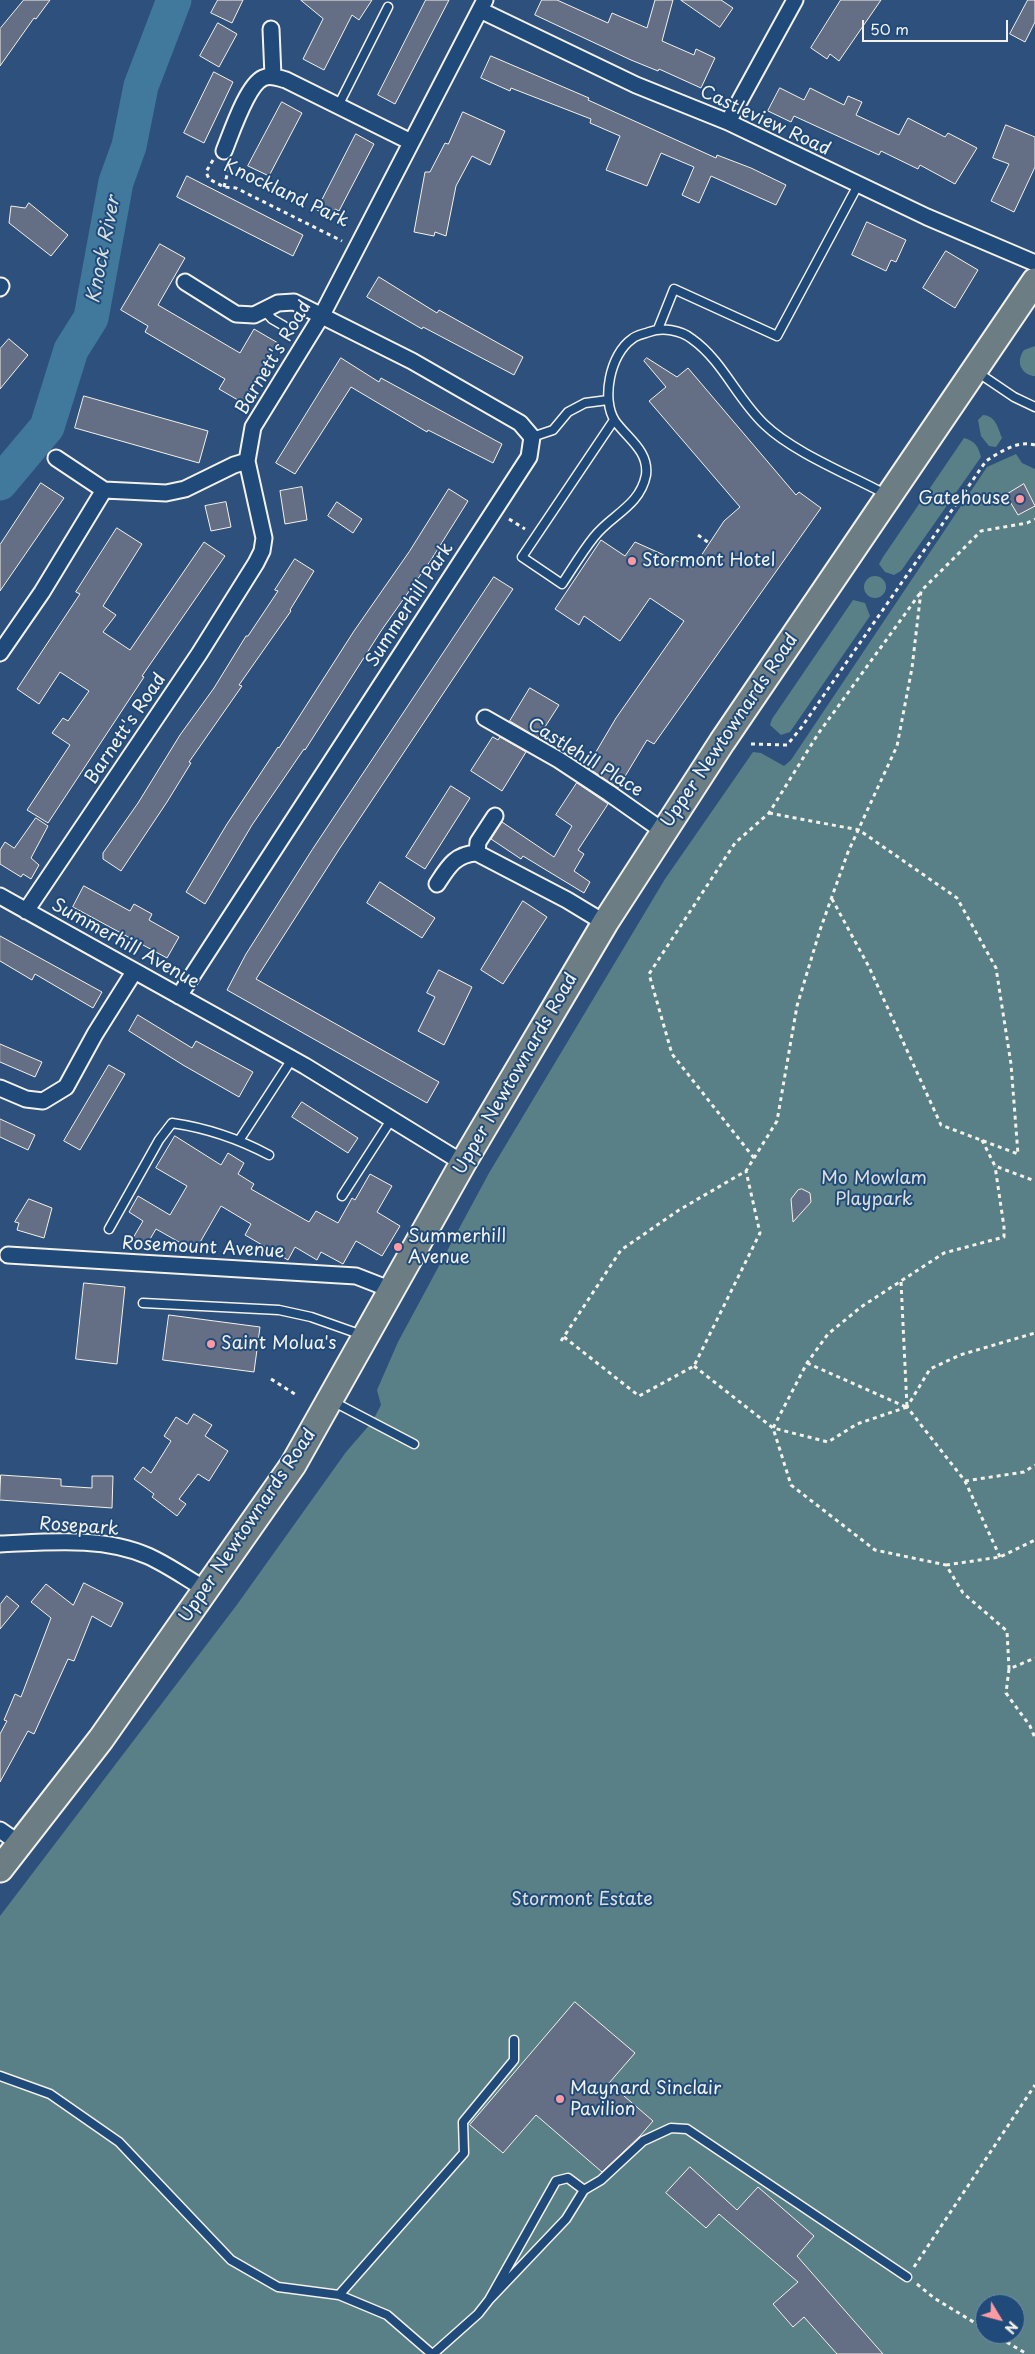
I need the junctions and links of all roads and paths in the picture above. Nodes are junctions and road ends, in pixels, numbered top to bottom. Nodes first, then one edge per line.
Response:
1 (795, 0) edge
2 (482, 5) edge
3 (388, 6) dead end
4 (271, 29) dead end
5 (273, 76) junction
6 (338, 106) junction
7 (728, 122) junction
8 (411, 142) junction
9 (224, 151) joint
10 (858, 185) junction
11 (356, 248) junction
12 (1035, 263) edge
13 (1035, 281) edge
14 (185, 282) dead end
15 (264, 310) junction
16 (322, 315) junction
17 (284, 326) dead end
18 (658, 329) junction
19 (975, 370) junction
20 (608, 400) junction
21 (1035, 407) edge
22 (614, 420) junction
23 (532, 437) junction
24 (1035, 444) edge
25 (56, 458) dead end
26 (247, 461) junction
27 (104, 490) junction
28 (889, 497) junction
29 (494, 510) junction
30 (1035, 519) edge
31 (698, 535) dead end
32 (536, 536) junction
33 (710, 543) dead end
34 (921, 591) junction
35 (0, 653) edge
36 (485, 718) dead end
37 (751, 744) dead end
38 (769, 813) junction
39 (495, 816) dead end
40 (859, 830) junction
41 (663, 831) junction
42 (476, 853) junction
43 (437, 884) dead end
44 (0, 896) edge
45 (831, 898) junction
46 (26, 912) junction
47 (604, 923) junction
48 (134, 972) junction
49 (179, 996) junction
50 (292, 1059) junction
51 (0, 1088) edge
52 (391, 1120) junction
53 (240, 1139) junction
54 (982, 1140) junction
55 (269, 1155) dead end
56 (754, 1158) junction
57 (463, 1163) junction
58 (995, 1166) junction
59 (746, 1171) junction
60 (1035, 1181) edge
61 (342, 1196) dead end
62 (109, 1229) dead end
63 (8, 1255) dead end
64 (901, 1282) junction
65 (392, 1290) junction
66 (143, 1303) dead end
67 (1035, 1333) edge
68 (366, 1337) junction
69 (564, 1337) junction
70 (561, 1341) dead end
71 (808, 1363) junction
72 (694, 1366) junction
73 (271, 1379) dead end
74 (298, 1396) dead end
75 (331, 1400) junction
76 (907, 1408) junction
77 (773, 1428) junction
78 (414, 1444) dead end
79 (1035, 1465) edge
80 (965, 1481) junction
81 (1035, 1540) edge
82 (0, 1544) edge
83 (1000, 1557) junction
84 (946, 1566) junction
85 (205, 1589) junction
86 (1035, 1658) edge
87 (1009, 1668) junction
88 (1035, 1738) edge
89 (0, 1830) edge
90 (20, 1844) junction
91 (0, 1869) edge
92 (514, 2040) dead end
93 (0, 2076) edge
94 (1035, 2085) edge
95 (584, 2190) junction
96 (907, 2277) junction
97 (339, 2295) junction
98 (489, 2300) junction
99 (975, 2323) edge
100 (1010, 2344) edge
101 (433, 2354) edge
102 (1026, 2354) edge

1 - 7 street
2 - 7 street, Castleview Road
2 - 8 street, Barnett's Road
3 - 6 lane
4 - 5 street
5 - 6 street
5 - 9 street, Knockland Park
6 - 8 street
7 - 10 street, Castleview Road
8 - 11 street, Barnett's Road
9 - 11 path, Knockland Park
10 - 12 street, Castleview Road
10 - 18 lane
11 - 16 street, Barnett's Road
13 - 19 highway, Upper Newtownards Road
14 - 15 street
15 - 16 street
15 - 17 lane
16 - 23 street
16 - 26 street, Barnett's Road
18 - 20 lane
18 - 28 lane
19 - 21 lane
19 - 28 highway, Upper Newtownards Road
20 - 22 lane
20 - 23 lane
22 - 32 lane
22 - 32 lane
23 - 29 street, Summerhill Park
24 - 37 path
25 - 27 street
26 - 27 street
26 - 46 street, Barnett's Road
27 - 35 street
28 - 41 highway, Upper Newtownards Road
29 - 32 path
29 - 49 street, Summerhill Park
30 - 34 path
31 - 33 path
34 - 38 path
34 - 40 path
36 - 41 street, Castlehill Place
38 - 40 path
38 - 56 path
39 - 42 street
40 - 45 path
40 - 54 path
41 - 47 highway, Upper Newtownards Road
42 - 43 street
42 - 47 street
44 - 46 street, Summerhill Avenue
45 - 54 path
45 - 56 path
46 - 48 street, Summerhill Avenue
47 - 57 highway, Upper Newtownards Road
48 - 49 street, Summerhill Avenue
48 - 51 street
49 - 50 street, Summerhill Avenue
50 - 52 street, Summerhill Avenue
50 - 53 lane
52 - 57 street, Summerhill Avenue
52 - 61 lane
53 - 55 lane
53 - 62 lane
54 - 58 path
56 - 59 path
57 - 65 highway, Upper Newtownards Road
58 - 60 path
58 - 64 path
59 - 69 path
59 - 72 path
63 - 65 street, Rosemount Avenue
64 - 71 path
64 - 76 path
65 - 68 highway, Upper Newtownards Road
66 - 68 lane
67 - 76 path
68 - 75 highway, Upper Newtownards Road
69 - 70 path
69 - 72 path
71 - 76 path
71 - 77 path
72 - 77 path
73 - 74 path
75 - 78 lane
75 - 85 highway, Upper Newtownards Road
76 - 77 path
76 - 80 path
77 - 84 path
79 - 80 path
80 - 83 path
81 - 83 path
82 - 85 street, Rosepark
83 - 84 path
84 - 87 path
85 - 90 highway, Upper Newtownards Road
86 - 87 path
87 - 88 path
89 - 90 street
90 - 91 highway, Upper Newtownards Road
92 - 97 lane
93 - 97 lane
94 - 96 path
95 - 96 lane
95 - 98 lane
95 - 98 lane
96 - 99 path
97 - 101 lane
98 - 101 lane
100 - 102 path

